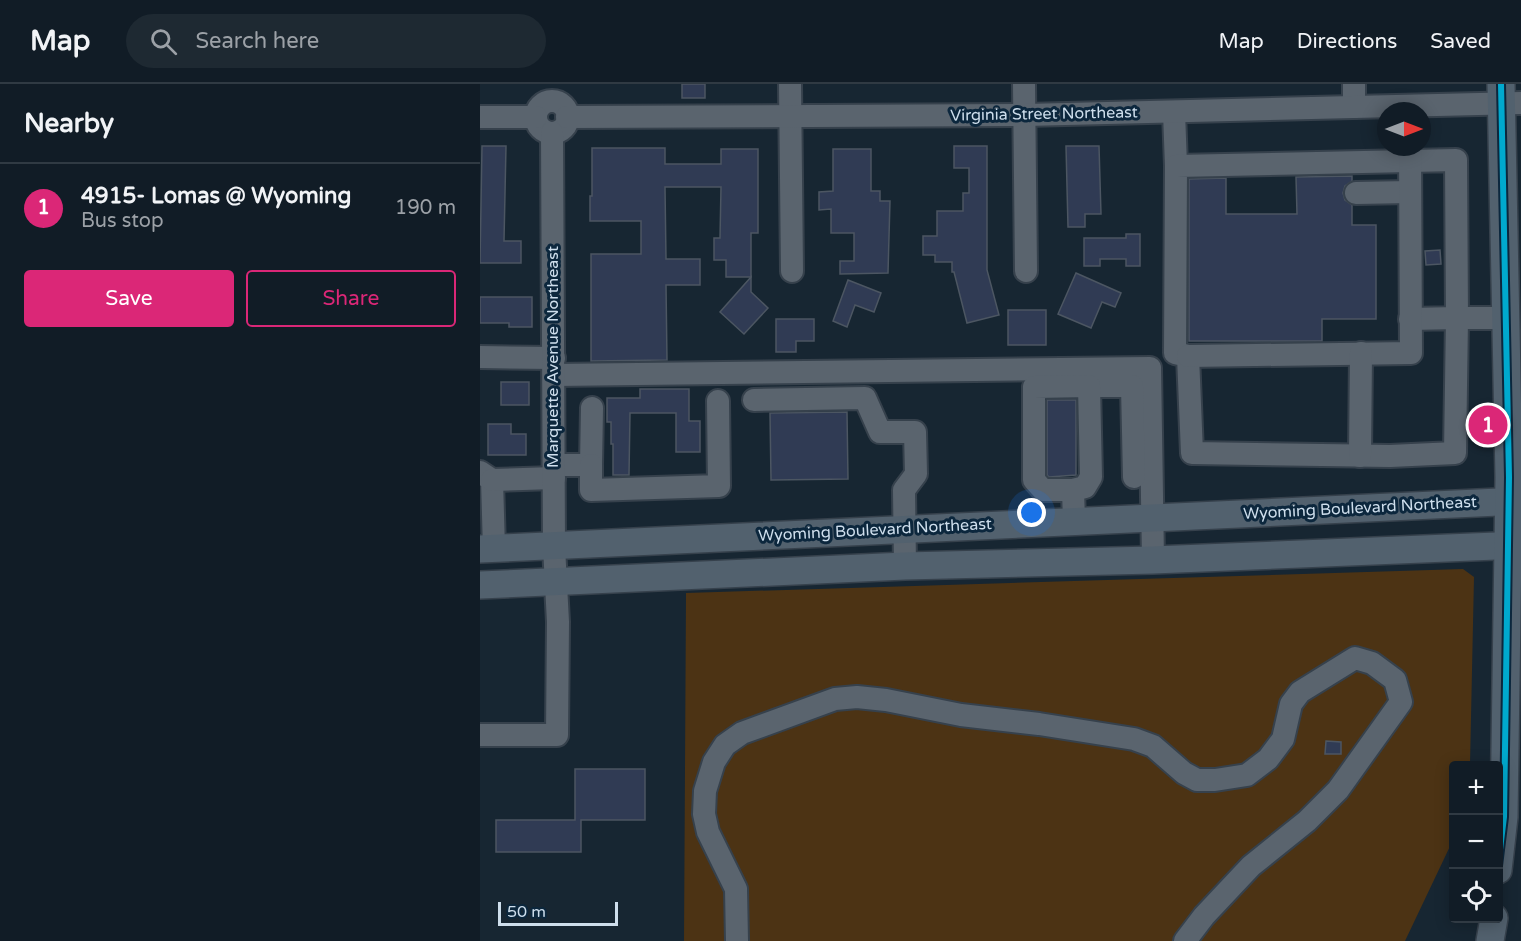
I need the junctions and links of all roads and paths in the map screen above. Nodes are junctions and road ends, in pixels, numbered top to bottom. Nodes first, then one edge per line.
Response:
1 (790, 84) edge
2 (1024, 84) edge
3 (1354, 84) edge
4 (1508, 97) edge
5 (1431, 106) edge
6 (1354, 107) junction
7 (1377, 108) edge
8 (552, 111) edge
9 (1174, 111) junction
10 (1024, 115) junction
11 (480, 117) edge
12 (790, 117) junction
13 (1377, 156) edge
14 (1410, 156) edge
15 (1425, 156) edge
16 (1176, 166) junction
17 (1410, 192) junction
18 (1356, 193) dead end
19 (1513, 230) edge
20 (792, 271) dead end
21 (1026, 271) dead end
22 (1457, 318) junction
23 (1506, 318) junction
24 (1410, 320) junction
25 (1361, 353) junction
26 (1188, 356) junction
27 (480, 357) edge
28 (554, 366) junction
29 (1089, 386) junction
30 (754, 400) dead end
31 (718, 401) dead end
32 (592, 408) dead end
33 (1360, 456) junction
34 (591, 465) junction
35 (554, 472) junction
36 (486, 476) edge
37 (1134, 477) dead end
38 (1073, 490) junction
39 (1514, 501) edge
40 (1152, 518) junction
41 (1074, 521) junction
42 (905, 528) junction
43 (1514, 546) edge
44 (554, 547) junction
45 (487, 549) edge
46 (1153, 560) junction
47 (905, 566) junction
48 (556, 582) junction
49 (480, 585) edge
50 (480, 735) edge
51 (1498, 869) edge
52 (1493, 923) edge
53 (737, 941) edge
54 (1185, 941) edge
55 (1490, 941) edge

1 - 12 street
2 - 10 street
3 - 6 street
4 - 5 street, Virginia Street Northeast
4 - 19 main road
6 - 7 street, Virginia Street Northeast
6 - 9 street, Virginia Street Northeast
8 - 11 street, Virginia Street Northeast
8 - 12 street, Virginia Street Northeast
8 - 28 street, Marquette Avenue Northeast
9 - 10 street, Virginia Street Northeast
9 - 16 street
10 - 12 street, Virginia Street Northeast
10 - 21 street
12 - 20 street
13 - 16 street
14 - 17 street
15 - 22 street
16 - 26 street
17 - 18 street
17 - 24 street
19 - 23 main road
22 - 23 street
22 - 24 street
22 - 33 street
23 - 39 main road
24 - 25 street
25 - 26 street
25 - 33 street
26 - 33 street
27 - 28 street
28 - 35 street, Marquette Avenue Northeast
28 - 40 street
29 - 37 street
29 - 38 street
29 - 38 street
30 - 42 street
31 - 34 street
32 - 34 street
34 - 35 street
35 - 36 street
35 - 44 street, Marquette Avenue Northeast
36 - 45 street
38 - 41 street
39 - 40 main road, Wyoming Boulevard Northeast
39 - 43 main road
40 - 41 main road, Wyoming Boulevard Northeast
40 - 46 street
41 - 42 main road, Wyoming Boulevard Northeast
42 - 44 main road, Wyoming Boulevard Northeast
42 - 47 street
43 - 46 main road
43 - 51 main road
44 - 45 main road, Wyoming Boulevard Northeast
44 - 48 street, Marquette Avenue Northeast
46 - 47 main road
47 - 48 main road
48 - 49 main road
48 - 50 street, Marquette Avenue Northeast
52 - 55 main road
53 - 54 street

